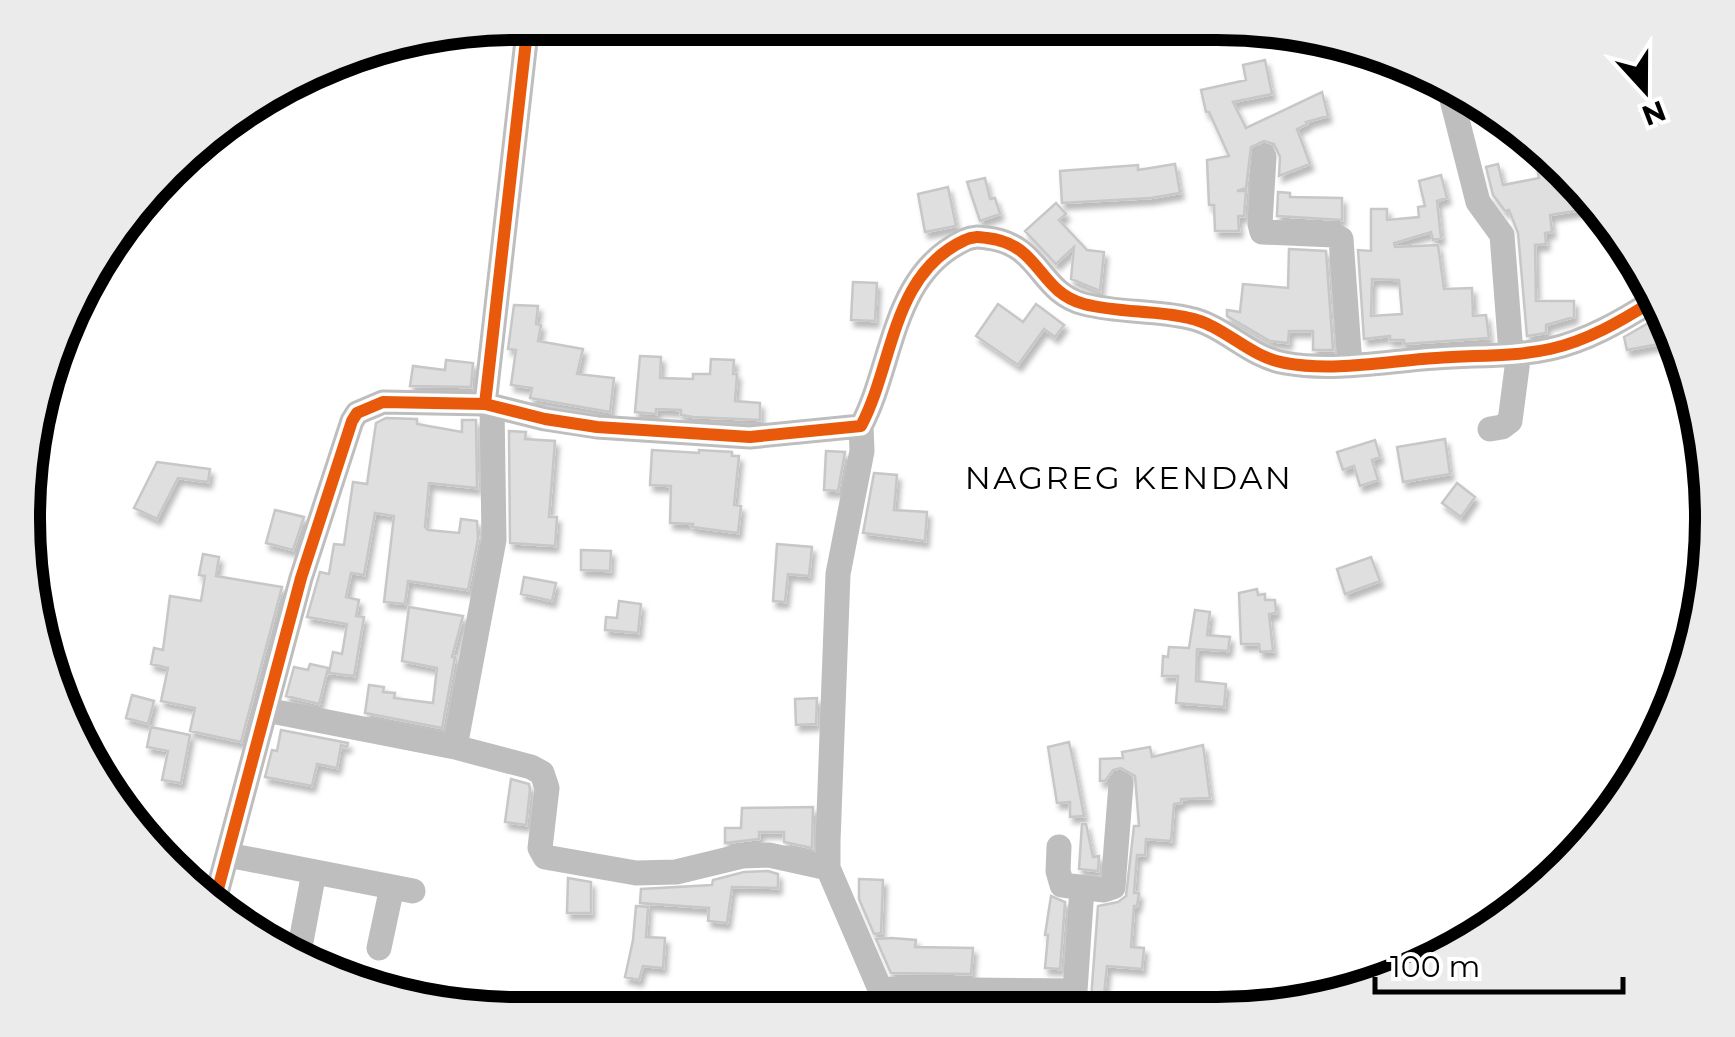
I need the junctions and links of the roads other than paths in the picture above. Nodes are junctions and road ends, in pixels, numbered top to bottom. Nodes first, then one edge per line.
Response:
1 (526, 40) edge
2 (1453, 102) edge
3 (1264, 157) dead end
4 (1645, 305) edge
5 (1515, 353) junction
6 (1350, 365) junction
7 (488, 406) junction
8 (861, 426) junction
9 (1490, 428) dead end
10 (266, 710) junction
11 (455, 748) junction
12 (1121, 784) dead end
13 (1060, 846) dead end
14 (228, 855) junction
15 (828, 868) junction
16 (314, 872) junction
17 (1082, 888) junction
18 (218, 890) edge
19 (300, 944) edge
20 (380, 948) dead end
21 (876, 997) edge
22 (1074, 997) edge

1 - 7 street
2 - 5 street
3 - 6 street
4 - 5 street
5 - 6 street
5 - 9 street
6 - 8 street
7 - 8 street
7 - 10 street
7 - 11 street
8 - 15 street
10 - 11 street
10 - 14 street
11 - 15 street
12 - 17 street
13 - 17 street
14 - 16 street
14 - 18 street
15 - 21 street
16 - 19 street
16 - 20 street
17 - 22 street

